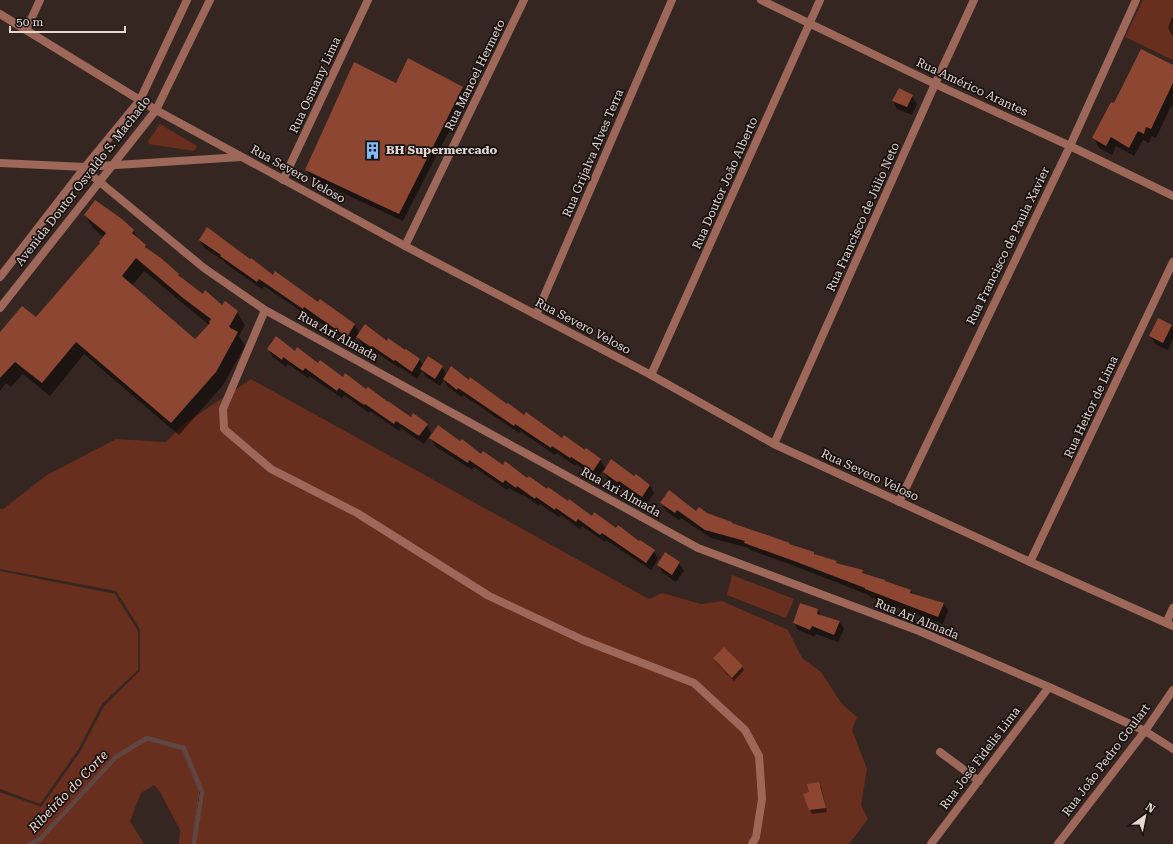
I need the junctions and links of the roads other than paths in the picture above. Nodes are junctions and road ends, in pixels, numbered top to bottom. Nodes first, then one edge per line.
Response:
1 (40, 0) edge
2 (187, 0) edge
3 (210, 0) edge
4 (368, 0) edge
5 (524, 0) edge
6 (672, 0) edge
7 (761, 0) edge
8 (820, 0) edge
9 (974, 0) edge
10 (1136, 0) edge
11 (0, 14) edge
12 (810, 23) junction
13 (26, 30) junction
14 (935, 84) junction
15 (140, 100) junction
16 (156, 110) junction
17 (1070, 146) junction
18 (241, 157) junction
19 (0, 163) edge
20 (112, 165) junction
21 (85, 168) junction
22 (283, 180) junction
23 (99, 181) junction
24 (1173, 196) edge
25 (405, 246) junction
26 (1173, 262) edge
27 (0, 277) edge
28 (0, 308) edge
29 (265, 310) junction
30 (536, 315) junction
31 (651, 375) junction
32 (774, 444) junction
33 (899, 502) junction
34 (1030, 562) junction
35 (1173, 608) edge
36 (1170, 624) edge
37 (1049, 687) junction
38 (1173, 690) edge
39 (1145, 730) junction
40 (1173, 749) edge
41 (940, 752) dead end
42 (979, 781) junction
43 (752, 844) edge
44 (930, 844) edge
45 (1058, 844) edge

1 - 13 street
2 - 15 street, Avenida Doutor Osvaldo S. Machado
3 - 16 street, Avenida Doutor Osvaldo S. Machado
4 - 22 street, Rua Osmany Lima
5 - 25 street, Rua Manoel Hermeto
6 - 30 street, Rua Grijalva Alves Terra
7 - 12 street, Rua Américo Arantes
8 - 12 street, Rua Doutor João Alberto
9 - 14 street, Rua Francisco de Júlio Neto
10 - 17 street, Rua Francisco de Paula Xavier
11 - 13 street, Rua Severo Veloso
12 - 14 street, Rua Américo Arantes
12 - 31 street, Rua Doutor João Alberto
13 - 15 street, Rua Severo Veloso
14 - 17 street, Rua Américo Arantes
14 - 32 street, Rua Francisco de Júlio Neto
15 - 16 street, Rua Severo Veloso
15 - 21 street, Avenida Doutor Osvaldo S. Machado
16 - 18 street, Rua Severo Veloso
16 - 20 street, Avenida Doutor Osvaldo S. Machado
17 - 24 street, Rua Américo Arantes
17 - 33 street, Rua Francisco de Paula Xavier
18 - 20 street
18 - 22 street, Rua Severo Veloso
19 - 21 street
20 - 21 street
20 - 23 street, Avenida Doutor Osvaldo S. Machado
21 - 23 street, Rua Ari Almada
21 - 27 street, Avenida Doutor Osvaldo S. Machado
22 - 25 street, Rua Severo Veloso
23 - 28 street, Avenida Doutor Osvaldo S. Machado
23 - 29 street, Rua Ari Almada
25 - 30 street, Rua Severo Veloso
26 - 34 street, Rua Heitor de Lima
29 - 37 street, Rua Ari Almada
29 - 43 street
30 - 31 street, Rua Severo Veloso
31 - 32 street, Rua Severo Veloso
32 - 33 street, Rua Severo Veloso
33 - 34 street, Rua Severo Veloso
34 - 36 street, Rua Severo Veloso
35 - 36 street
37 - 39 street, Rua Ari Almada
37 - 42 street, Rua José Fidelis Lima
38 - 39 street, Rua João Pedro Goulart
39 - 40 street, Rua Ari Almada
39 - 45 street, Rua João Pedro Goulart
41 - 42 street
42 - 44 street, Rua José Fidelis Lima

